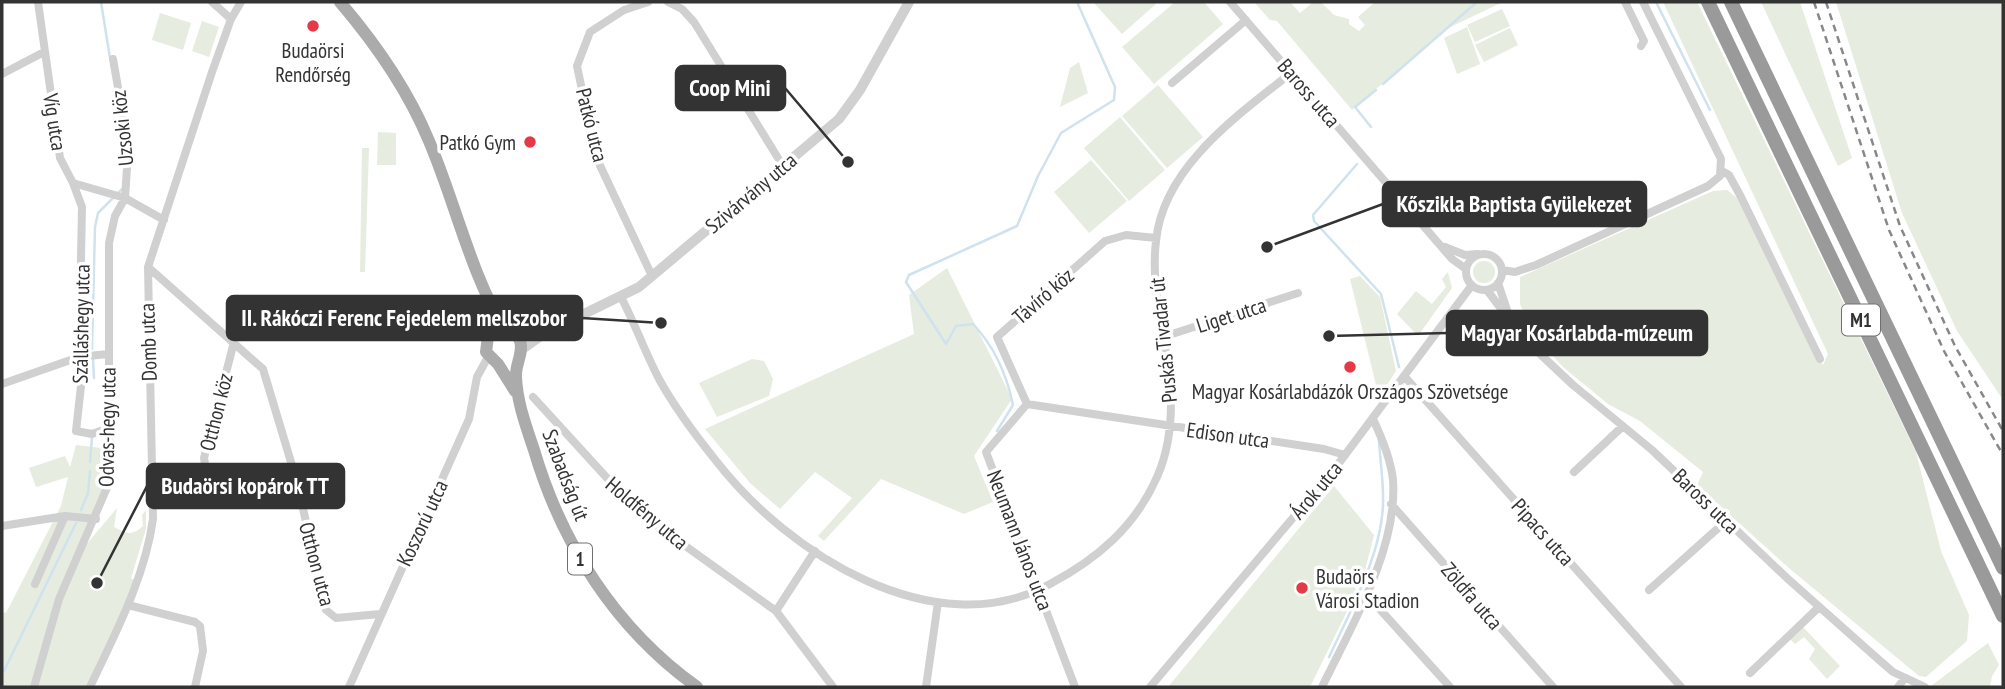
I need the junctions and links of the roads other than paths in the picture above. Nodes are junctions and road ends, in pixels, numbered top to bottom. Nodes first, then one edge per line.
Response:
1 (38, 2) edge
2 (212, 2) edge
3 (241, 2) edge
4 (340, 2) edge
5 (648, 2) edge
6 (668, 2) edge
7 (908, 2) edge
8 (1230, 2) edge
9 (1625, 2) edge
10 (1643, 2) edge
11 (1707, 2) edge
12 (1731, 2) edge
13 (231, 19) junction
14 (1246, 20) junction
15 (1641, 46) dead end
16 (44, 52) junction
17 (113, 59) dead end
18 (1291, 73) junction
19 (2, 74) edge
20 (1172, 83) dead end
21 (783, 166) junction
22 (1722, 171) junction
23 (73, 183) junction
24 (125, 198) junction
25 (164, 219) junction
26 (1156, 238) junction
27 (1445, 247) junction
28 (1479, 254) junction
29 (148, 267) junction
30 (1466, 269) junction
31 (1502, 270) junction
32 (652, 276) junction
33 (1498, 284) junction
34 (1472, 285) junction
35 (484, 288) junction
36 (1488, 289) junction
37 (1298, 293) dead end
38 (621, 298) junction
39 (1510, 319) junction
40 (504, 329) junction
41 (545, 333) junction
42 (488, 336) junction
43 (517, 336) junction
44 (1164, 337) junction
45 (234, 342) junction
46 (108, 354) junction
47 (519, 355) junction
48 (79, 357) junction
49 (1820, 359) dead end
50 (493, 361) junction
51 (1405, 377) junction
52 (2, 384) edge
53 (518, 397) junction
54 (533, 397) dead end
55 (1027, 404) junction
56 (1373, 419) junction
57 (1169, 426) junction
58 (1623, 426) junction
59 (109, 428) junction
60 (1345, 455) junction
61 (1574, 472) dead end
62 (208, 482) dead end
63 (1391, 504) junction
64 (65, 516) junction
65 (96, 519) junction
66 (1726, 521) junction
67 (2, 526) edge
68 (815, 551) junction
69 (2003, 568) edge
70 (35, 584) dead end
71 (1040, 590) junction
72 (1649, 590) dead end
73 (1367, 595) junction
74 (938, 602) junction
75 (128, 605) junction
76 (1819, 607) junction
77 (776, 611) junction
78 (380, 614) junction
79 (2003, 616) edge
80 (1750, 673) dead end
81 (1905, 678) junction
82 (34, 687) edge
83 (90, 687) edge
84 (195, 687) edge
85 (349, 687) edge
86 (697, 687) edge
87 (833, 687) edge
88 (926, 687) edge
89 (1075, 687) edge
90 (1150, 687) edge
91 (1322, 687) edge
92 (1450, 687) edge
93 (1553, 687) edge
94 (1681, 687) edge
95 (1898, 687) edge
96 (1925, 687) edge

1 - 16 street, Víg utca
2 - 13 street
3 - 13 street, Domb utca
4 - 35 main road, Szabadság út / 1
5 - 32 street, Patkó utca
6 - 21 street
7 - 21 street, Szivárvány utca
8 - 14 street, Baross utca
9 - 15 street
10 - 22 street
11 - 79 highway, M1
12 - 69 highway, M1
13 - 25 street, Domb utca
14 - 18 street, Baross utca
14 - 20 street
16 - 19 street
16 - 23 street, Víg utca
17 - 24 street, Uzsoki köz
18 - 26 street, Puskás Tivadar út
18 - 27 street, Baross utca
21 - 32 street, Szivárvány utca
22 - 31 street
22 - 49 street
23 - 24 street
23 - 48 street, Szálláshegy utca
24 - 25 street
24 - 46 street, Odvas-hegy utca
25 - 29 street, Domb utca
26 - 44 street, Puskás Tivadar út
26 - 55 street, Távíró köz
27 - 28 street
27 - 30 street, Baross utca
28 - 30 street
28 - 31 street
29 - 45 street, Otthon utca
29 - 75 street, Domb utca
30 - 34 street
31 - 33 street
32 - 38 street, Szivárvány utca
33 - 36 street
33 - 39 street, Baross utca
34 - 36 street
34 - 51 street, Árok utca
35 - 40 main road, Szabadság út / 1
35 - 42 main road, Szabadság út / 1
36 - 39 street, Baross utca
37 - 44 street, Liget utca
38 - 41 street, Szivárvány utca
38 - 68 street, Puskás Tivadar út
39 - 58 street, Baross utca
40 - 42 main road
40 - 43 main road
41 - 43 street, Szivárvány utca
41 - 47 street, Szivárvány utca
42 - 50 main road, Szabadság út / 1
43 - 47 main road, Szabadság út / 1
44 - 57 street, Puskás Tivadar út
45 - 62 street, Otthon köz
45 - 78 street, Otthon utca
46 - 48 street
46 - 59 street, Odvas-hegy utca
47 - 50 main road
47 - 53 main road, Szabadság út / 1
48 - 52 street
48 - 59 street, Szálláshegy utca
50 - 53 main road, Szabadság út / 1
50 - 78 street, Koszorú utca
51 - 56 street, Árok utca
51 - 94 street, Pipacs utca
53 - 86 main road, Szabadság út / 1
54 - 77 street, Holdfény utca
55 - 57 street, Edison utca
55 - 71 street, Neumann János utca
56 - 60 street, Árok utca
56 - 63 street
57 - 60 street, Edison utca
57 - 71 street, Puskás Tivadar út
58 - 61 street
58 - 66 street, Baross utca
59 - 65 street, Odvas-hegy utca
60 - 90 street, Árok utca
63 - 73 street
63 - 93 street, Zöldfa utca
64 - 65 street
64 - 67 street
64 - 70 street
65 - 82 street, Odvas-hegy utca
66 - 72 street
66 - 76 street, Baross utca
68 - 74 street, Puskás Tivadar út
68 - 77 street
71 - 74 street, Puskás Tivadar út
71 - 89 street, Neumann János utca
73 - 91 street
73 - 92 street
74 - 88 street
75 - 83 street, Domb utca
75 - 84 street
76 - 80 street
76 - 81 street, Baross utca
77 - 87 street, Holdfény utca
78 - 85 street, Koszorú utca
81 - 95 street
81 - 96 street, Baross utca

